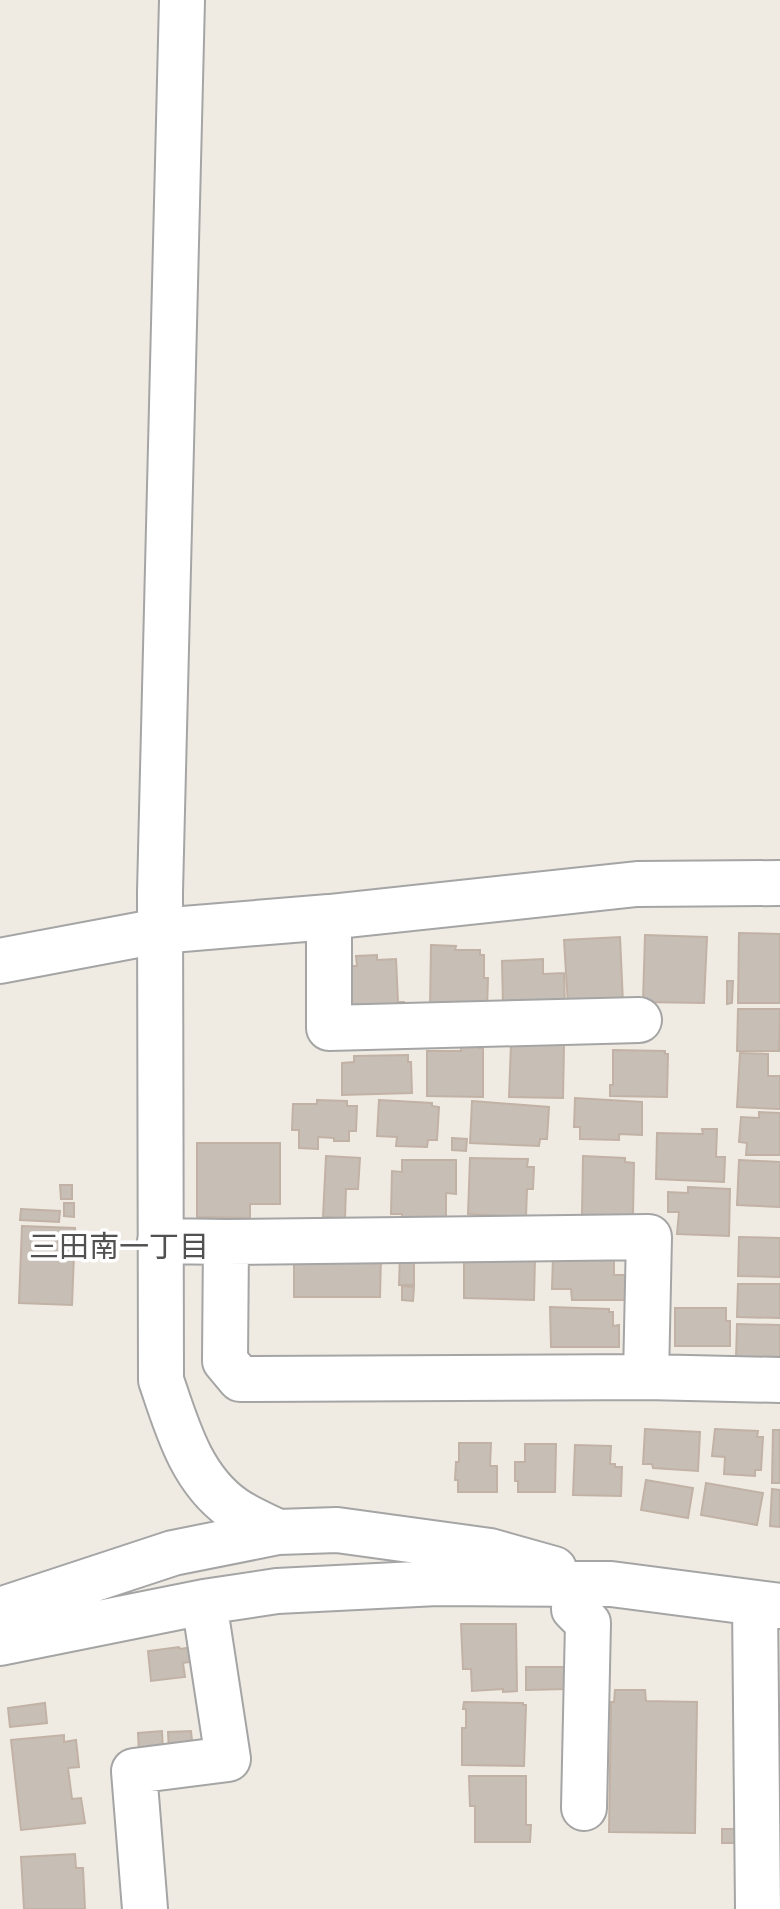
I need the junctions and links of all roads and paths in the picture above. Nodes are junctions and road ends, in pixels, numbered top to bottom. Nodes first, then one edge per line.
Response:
1 (182, 0) edge
2 (780, 883) edge
3 (329, 917) junction
4 (159, 931) junction
5 (0, 961) edge
6 (639, 1020) dead end
7 (160, 1241) junction
8 (226, 1242) junction
9 (646, 1377) junction
10 (780, 1380) edge
11 (278, 1532) junction
12 (593, 1584) junction
13 (204, 1602) junction
14 (768, 1605) edge
15 (0, 1610) edge
16 (0, 1643) edge
17 (584, 1808) dead end
18 (145, 1909) edge
19 (758, 1909) edge

1 - 4 street
2 - 3 street
3 - 4 street
3 - 6 street
4 - 5 street
4 - 7 street
7 - 8 street
7 - 11 street
8 - 9 street
8 - 9 street
9 - 10 street
11 - 12 street
11 - 15 street
12 - 13 street
12 - 14 street
12 - 17 street
13 - 16 street
13 - 18 street
14 - 19 street

